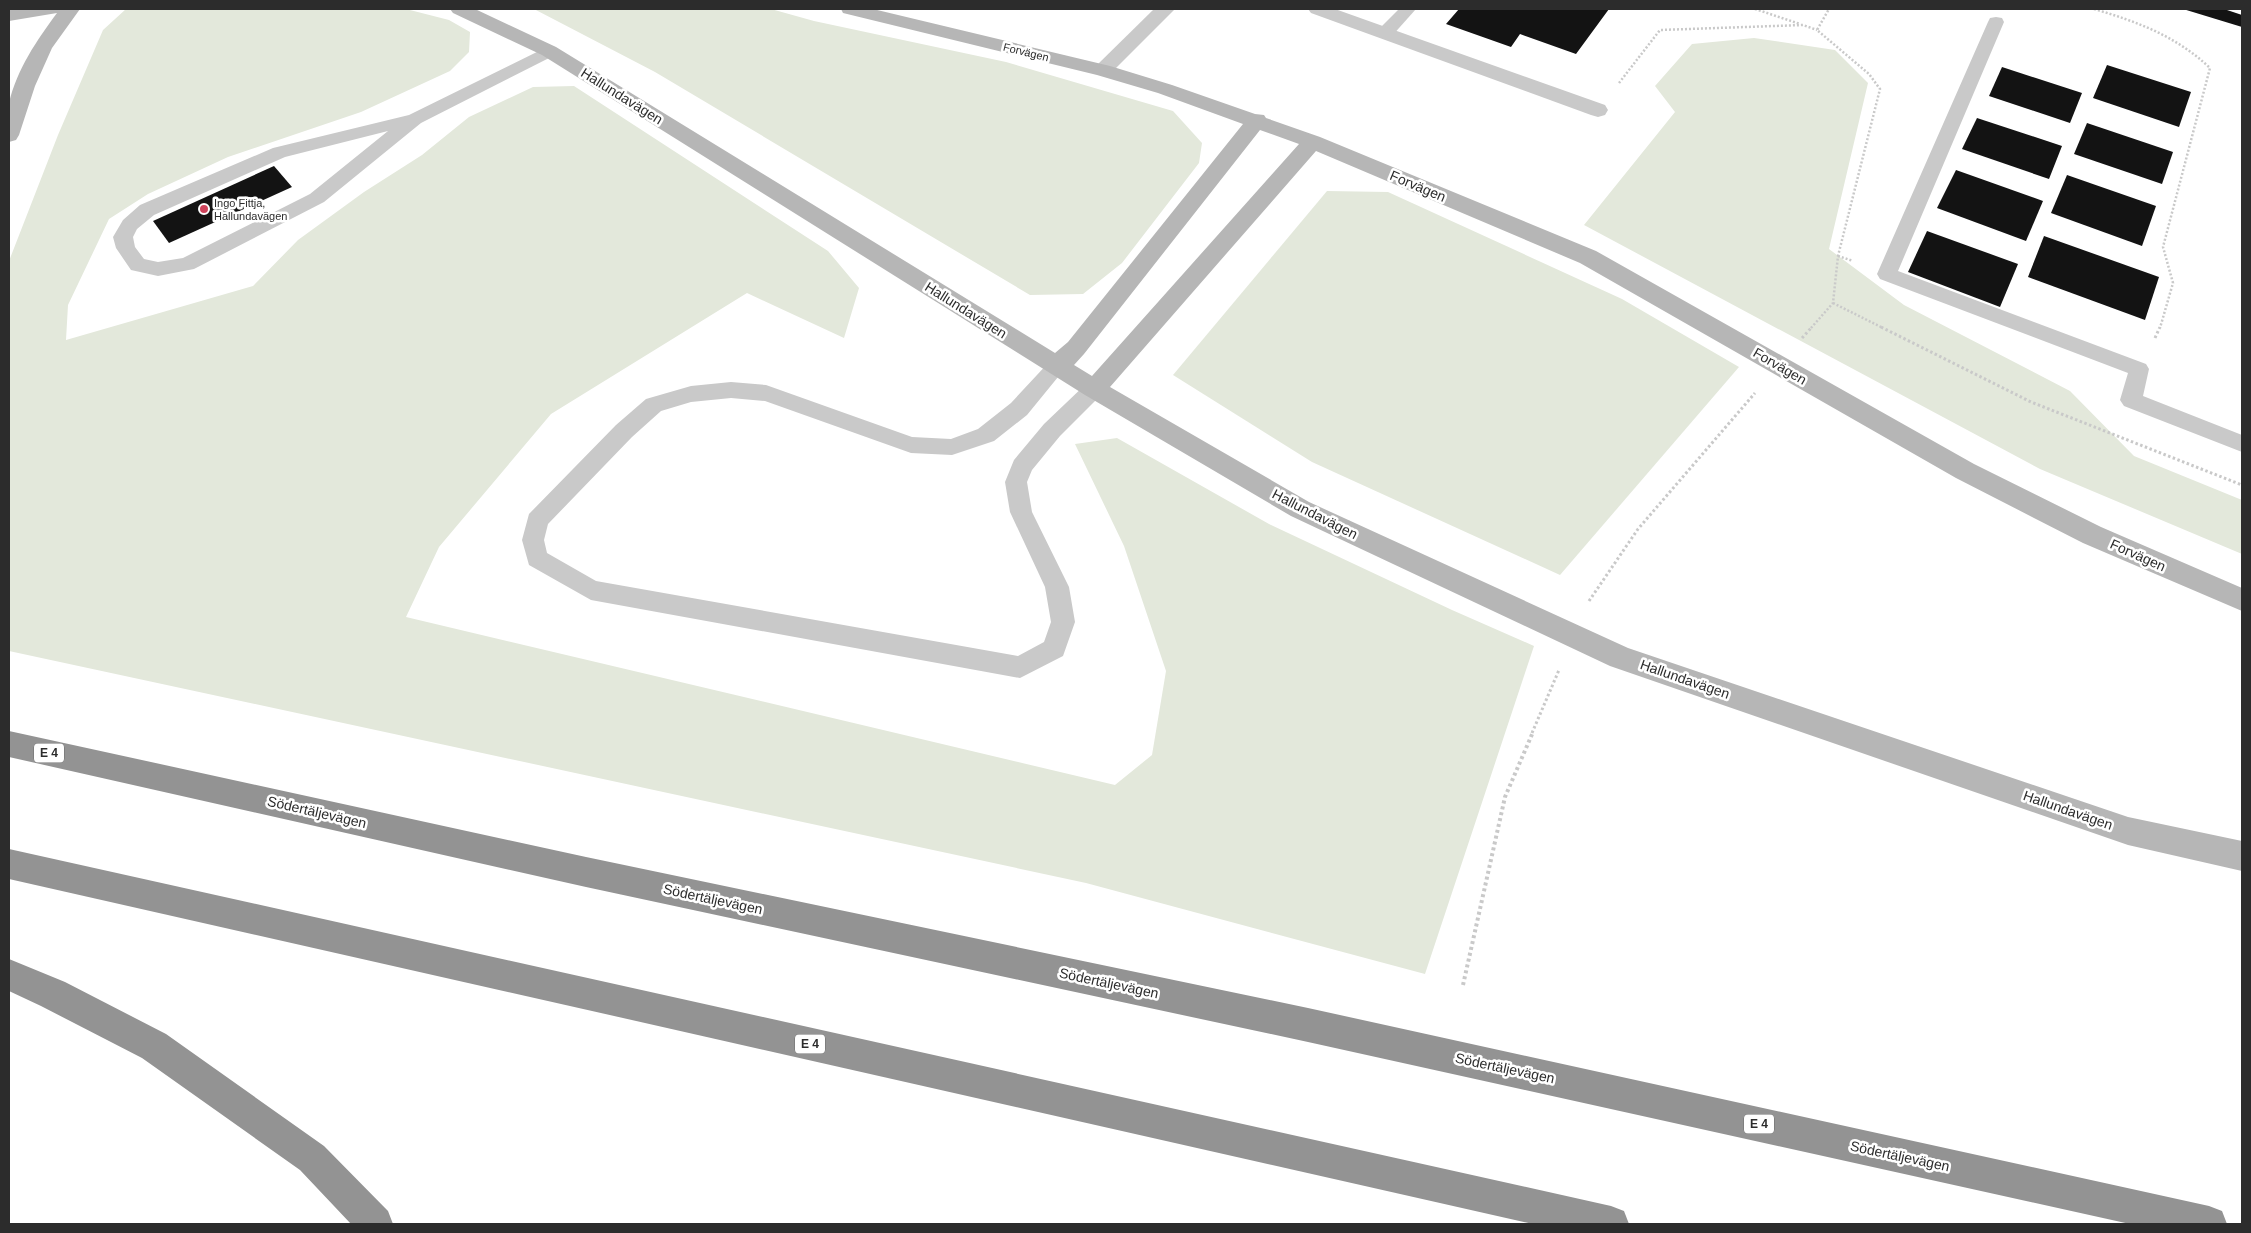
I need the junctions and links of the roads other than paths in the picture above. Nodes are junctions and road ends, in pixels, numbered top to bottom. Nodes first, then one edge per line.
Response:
1 (51, 9) edge
2 (70, 9) edge
3 (459, 9) edge
4 (850, 9) edge
5 (1165, 9) edge
6 (1318, 9) edge
7 (1408, 9) edge
8 (9, 15) edge
9 (1996, 22) dead end
10 (1385, 33) junction
11 (549, 51) junction
12 (1103, 70) junction
13 (1598, 110) road end
14 (415, 119) junction
15 (1257, 120) junction
16 (9, 135) edge
17 (1313, 142) junction
18 (1057, 366) junction
19 (1094, 389) junction
20 (2242, 444) edge
21 (2242, 600) edge
22 (9, 730) edge
23 (9, 744) edge
24 (89, 761) junction
25 (2242, 856) edge
26 (9, 864) edge
27 (9, 975) edge
28 (375, 1224) edge
29 (1611, 1224) edge
30 (2209, 1224) edge

1 - 8 street
2 - 16 street
3 - 11 street, Hallundavägen
4 - 12 street, Forvägen
5 - 12 street
6 - 10 street
7 - 10 lane
9 - 20 lane
10 - 13 street
11 - 14 lane
11 - 18 street, Hallundavägen
12 - 15 street, Forvägen
14 - 14 lane
15 - 17 street, Forvägen
15 - 18 street
17 - 19 street
17 - 21 street, Forvägen
18 - 19 street, Hallundavägen
18 - 19 lane
19 - 25 street, Hallundavägen
22 - 24 highway
23 - 24 highway, Södertäljevägen / E 4
24 - 30 highway, Södertäljevägen / E 4
26 - 29 highway, E 4
27 - 28 highway

